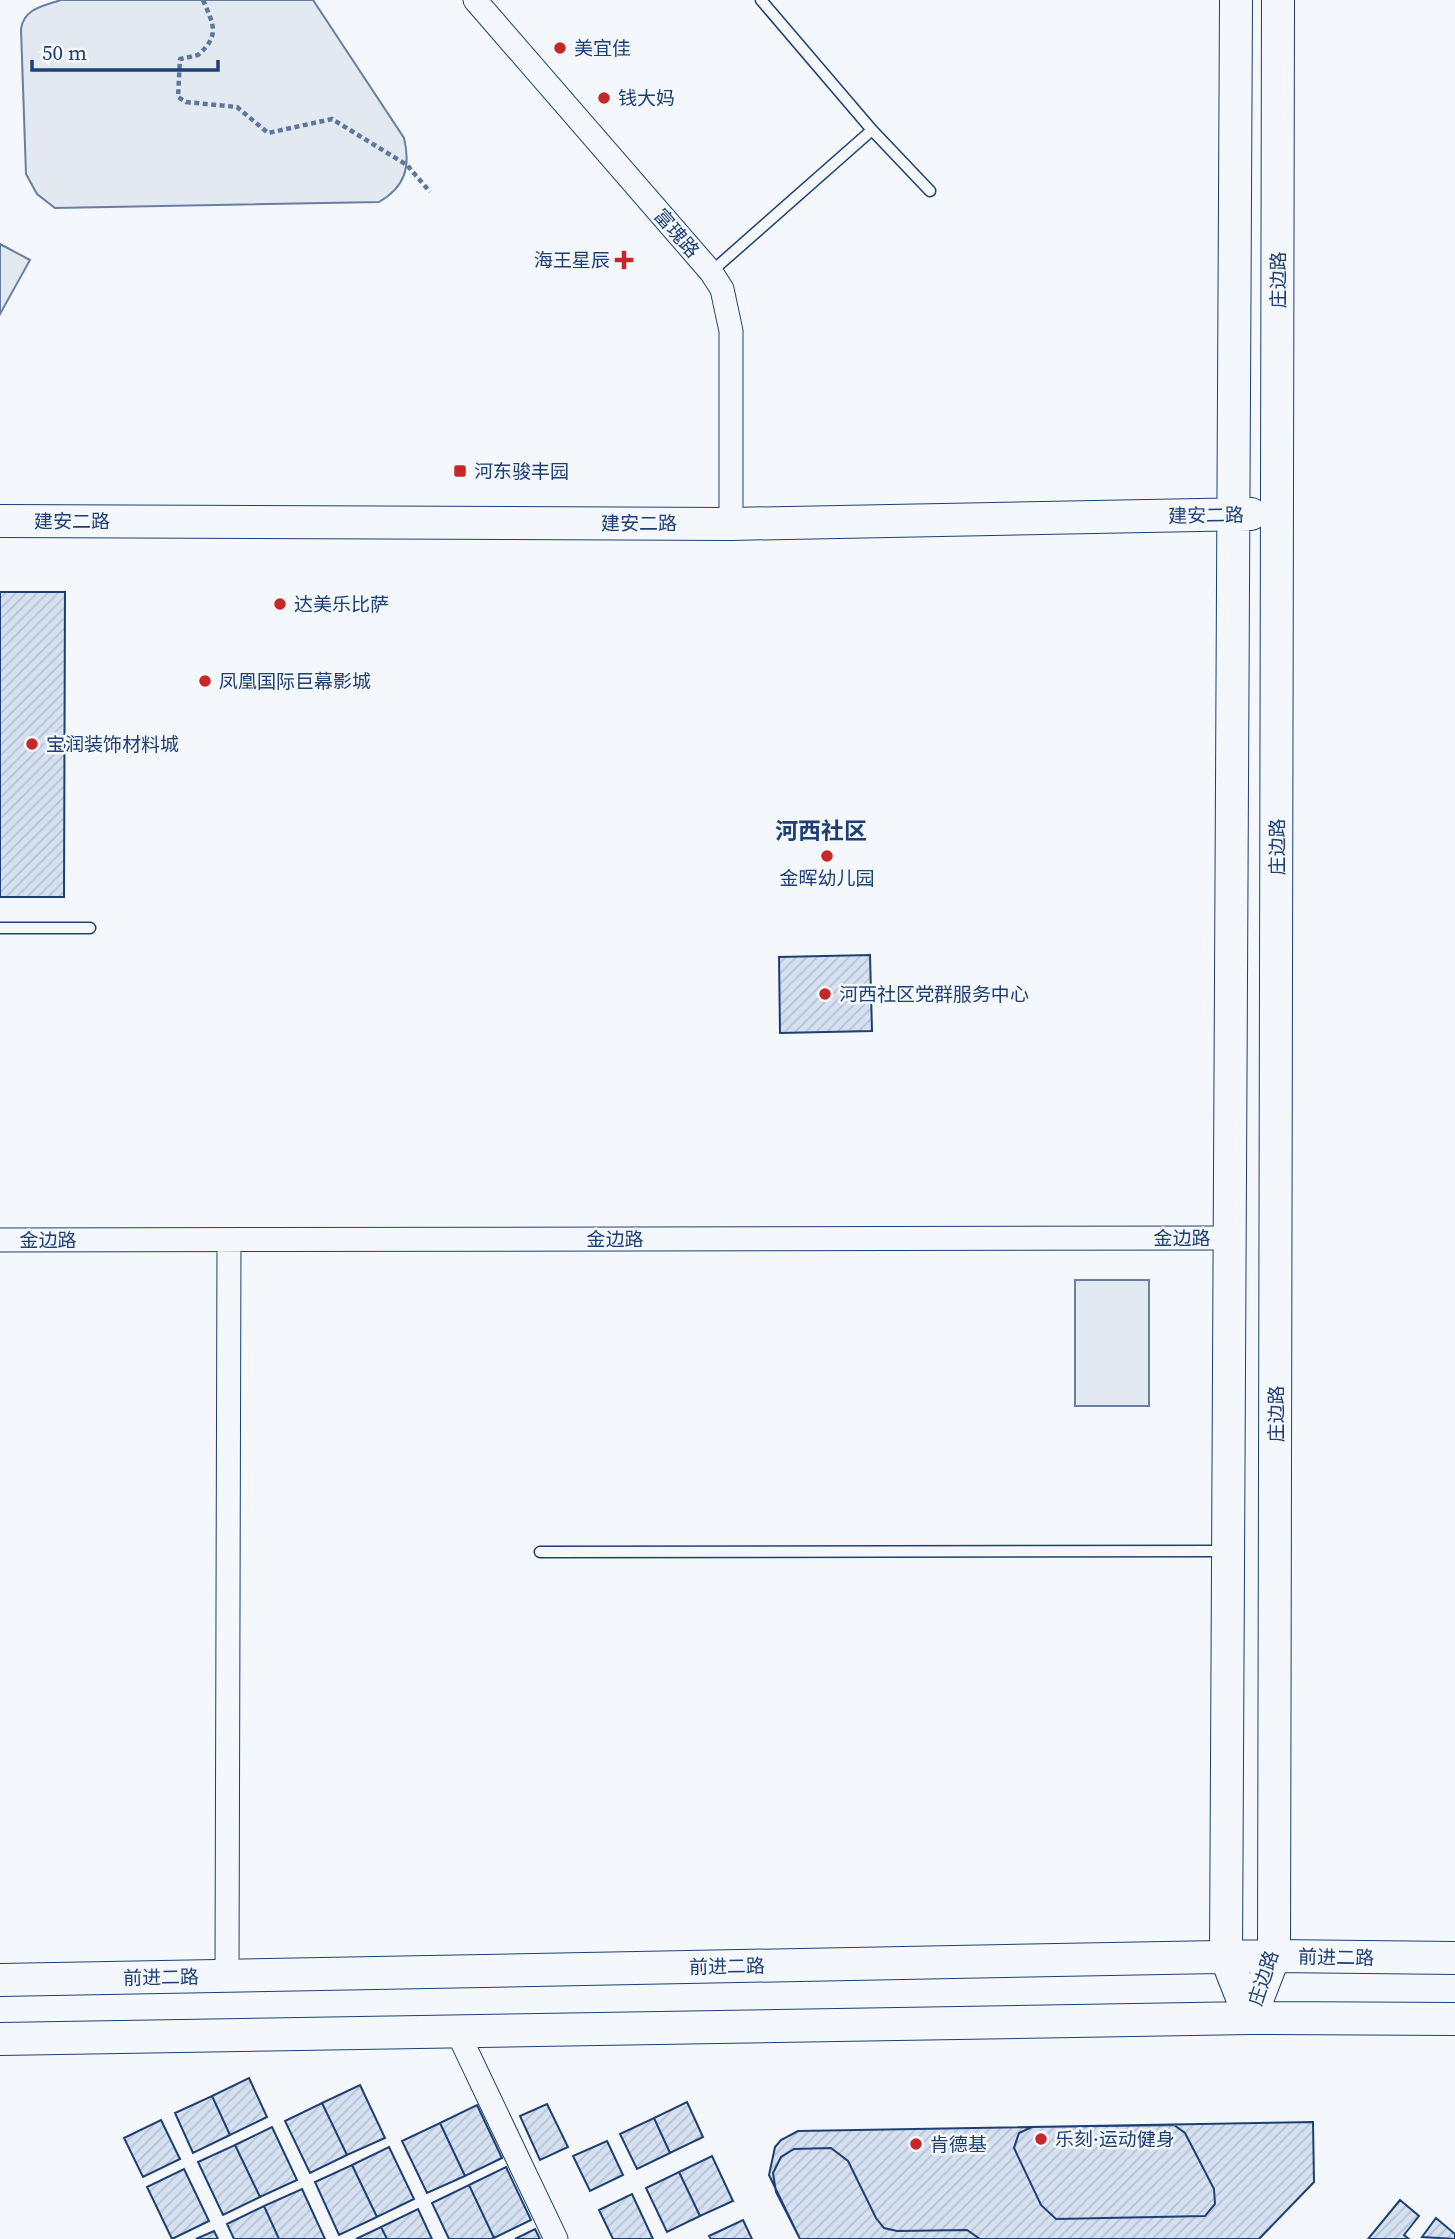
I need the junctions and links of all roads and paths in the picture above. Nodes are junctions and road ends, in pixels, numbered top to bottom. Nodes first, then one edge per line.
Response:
1 (203, 0) edge
2 (475, 0) edge
3 (761, 0) edge
4 (1236, 0) edge
5 (1278, 0) edge
6 (872, 130) junction
7 (930, 191) dead end
8 (430, 192) dead end
9 (711, 272) junction
10 (1232, 514) junction
11 (1277, 514) junction
12 (0, 521) edge
13 (731, 524) junction
14 (0, 928) edge
15 (90, 928) dead end
16 (1229, 1238) junction
17 (0, 1240) edge
18 (229, 1240) junction
19 (1228, 1551) junction
20 (540, 1552) dead end
21 (1275, 1956) junction
22 (1226, 1957) junction
23 (1455, 1958) edge
24 (227, 1976) junction
25 (0, 1980) edge
26 (1250, 2018) junction
27 (1455, 2019) edge
28 (457, 2031) junction
29 (0, 2039) edge
30 (556, 2239) edge

1 - 8 path
2 - 9 street, 富瑰路
3 - 6 lane
4 - 10 main road, 庄边路
5 - 11 main road, 庄边路
6 - 7 lane
6 - 9 lane
9 - 13 street, 富瑰路
10 - 11 main road, 建安二路
10 - 13 main road, 建安二路
10 - 16 main road, 庄边路
11 - 21 main road, 庄边路
12 - 13 main road, 建安二路
14 - 15 lane
16 - 18 street, 金边路
16 - 19 main road, 庄边路
17 - 18 street, 金边路
18 - 24 street
19 - 20 lane
19 - 22 main road, 庄边路
21 - 22 main road, 前进二路
21 - 23 main road, 前进二路
21 - 26 main road, 庄边路
22 - 24 main road, 前进二路
22 - 26 main road, 庄边路
24 - 25 main road, 前进二路
26 - 27 main road
26 - 28 main road
28 - 29 main road
28 - 30 street

